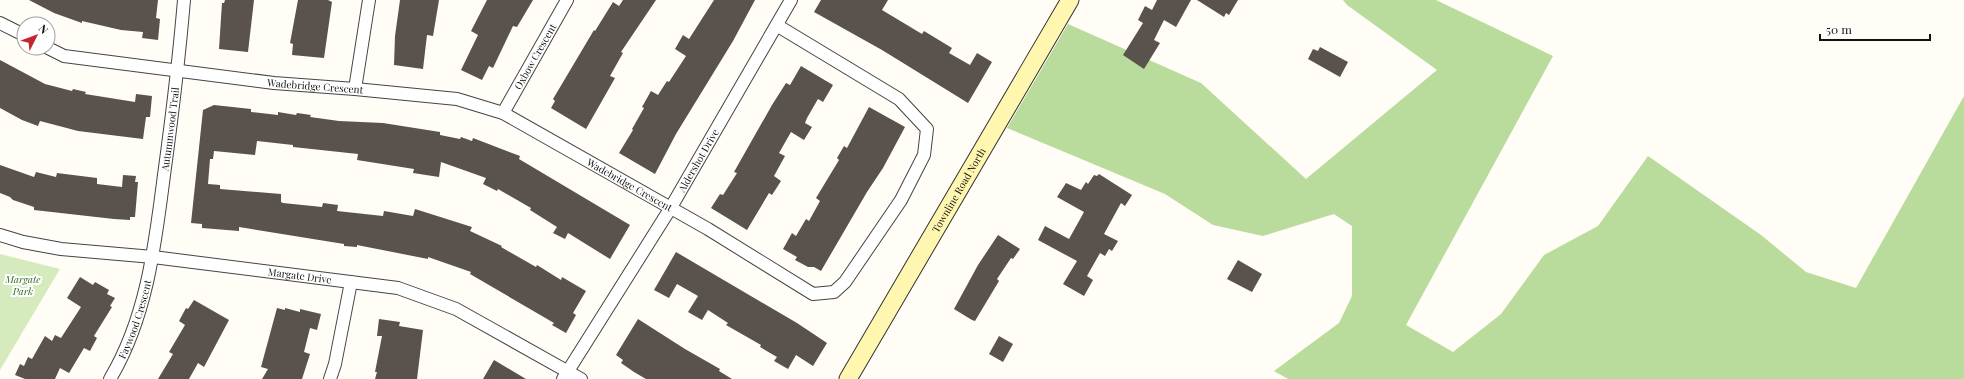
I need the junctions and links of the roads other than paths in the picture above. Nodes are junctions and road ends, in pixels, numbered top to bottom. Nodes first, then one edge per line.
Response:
1 (184, 0) edge
2 (369, 0) edge
3 (567, 0) edge
4 (792, 0) edge
5 (1070, 0) edge
6 (0, 23) edge
7 (778, 26) junction
8 (16, 31) edge
9 (56, 52) edge
10 (178, 72) junction
11 (355, 89) junction
12 (503, 113) junction
13 (670, 209) junction
14 (0, 235) edge
15 (153, 257) junction
16 (351, 282) junction
17 (566, 375) edge
18 (110, 379) edge
19 (330, 379) edge
20 (581, 379) edge
21 (848, 379) edge

1 - 10 street, Autumnwood Trail
2 - 11 street
3 - 12 street, Oxbow Crescent
4 - 7 street, Aldershot Drive
5 - 21 main road, Townline Road North
6 - 8 street
7 - 13 street, Aldershot Drive
7 - 13 street, Wadebridge Crescent
9 - 10 street, Wadebridge Crescent
10 - 11 street, Wadebridge Crescent
10 - 15 street, Autumnwood Trail
11 - 12 street, Wadebridge Crescent
12 - 13 street, Wadebridge Crescent
13 - 17 street, Aldershot Drive
14 - 15 street, Margate Drive
15 - 16 street, Margate Drive
15 - 18 street, Faywood Crescent
16 - 17 street, Margate Drive
16 - 19 street
17 - 20 street, Margate Drive

